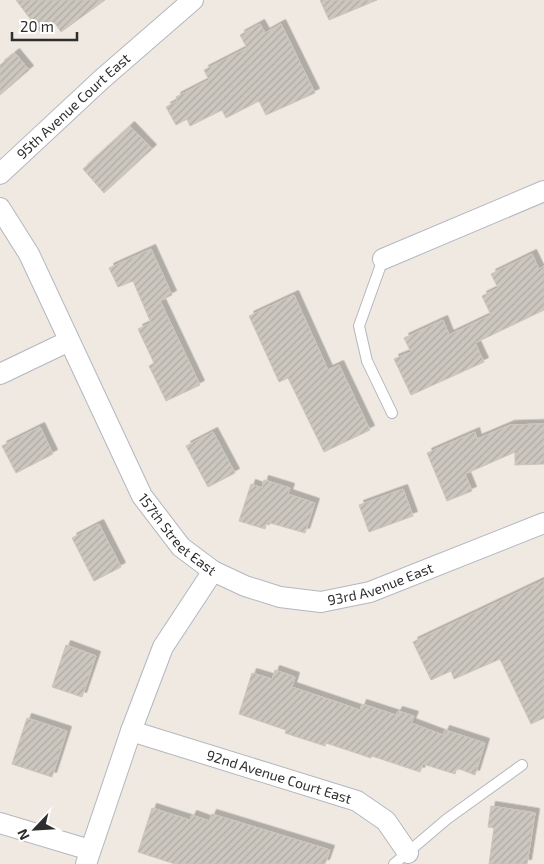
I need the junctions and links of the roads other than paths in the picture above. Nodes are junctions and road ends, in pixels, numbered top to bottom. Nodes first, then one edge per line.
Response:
1 (193, 0) edge
2 (0, 174) edge
3 (544, 191) edge
4 (0, 208) edge
5 (383, 259) joint
6 (69, 341) junction
7 (0, 374) edge
8 (392, 413) dead end
9 (544, 523) edge
10 (214, 571) junction
11 (131, 731) junction
12 (522, 765) dead end
13 (0, 823) edge
14 (88, 857) edge
15 (401, 859) edge

1 - 2 street, 95th Avenue Court East
3 - 5 street
4 - 6 street, 157th Street East
5 - 8 lane
6 - 7 street
6 - 10 street, 157th Street East
9 - 10 street, 93rd Avenue East
10 - 11 street, 157th Street East
11 - 14 street, 157th Street East
11 - 15 street, 92nd Avenue Court East
12 - 15 lane
13 - 14 street

